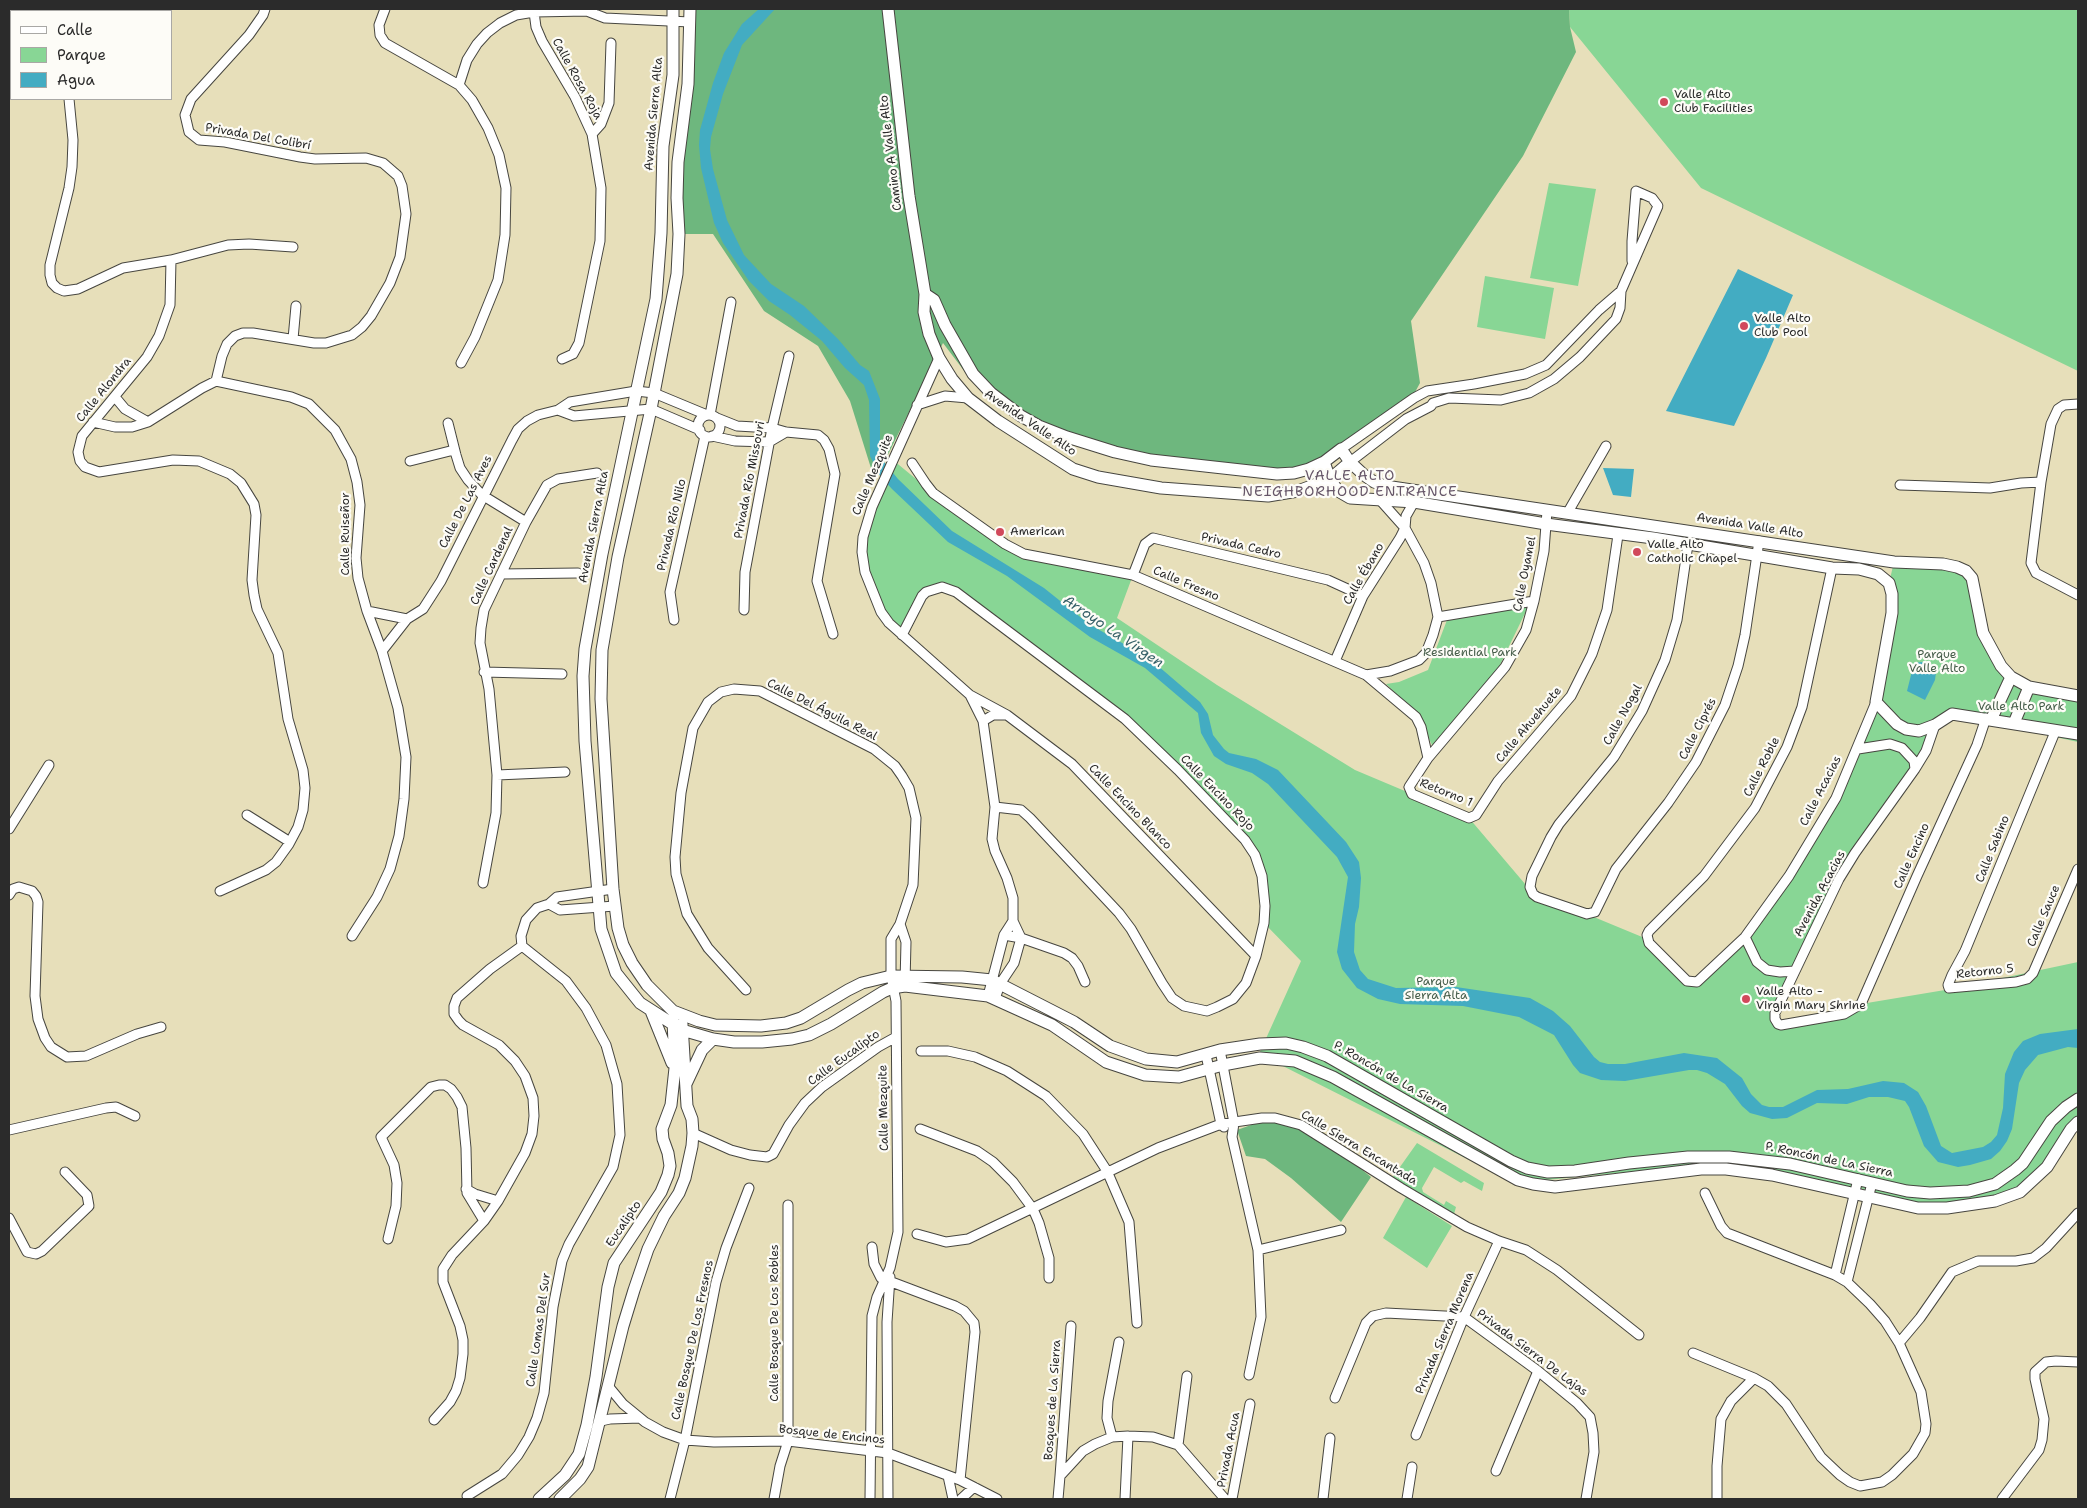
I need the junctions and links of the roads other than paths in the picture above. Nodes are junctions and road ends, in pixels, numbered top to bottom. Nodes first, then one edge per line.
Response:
1 (265, 9) edge
2 (385, 9) edge
3 (628, 9) edge
4 (673, 9) edge
5 (690, 9) edge
6 (888, 9) edge
7 (590, 10) edge
8 (534, 12) junction
9 (628, 19) junction
10 (674, 21) junction
11 (690, 22) junction
12 (611, 42) dead end
13 (459, 85) junction
14 (69, 100) edge
15 (592, 134) junction
16 (662, 198) junction
17 (677, 198) junction
18 (293, 246) dead end
19 (171, 260) junction
20 (1632, 262) junction
21 (1621, 291) junction
22 (925, 294) junction
23 (731, 302) dead end
24 (296, 306) dead end
25 (293, 340) junction
26 (789, 356) dead end
27 (939, 358) junction
28 (562, 359) dead end
29 (461, 363) dead end
30 (216, 381) junction
31 (636, 391) junction
32 (654, 393) junction
33 (116, 397) junction
34 (968, 398) junction
35 (593, 399) junction
36 (2078, 404) edge
37 (917, 405) junction
38 (651, 409) junction
39 (558, 410) junction
40 (632, 410) junction
41 (595, 414) junction
42 (711, 416) junction
43 (93, 422) junction
44 (148, 422) junction
45 (448, 423) dead end
46 (772, 428) junction
47 (786, 432) junction
48 (706, 434) junction
49 (770, 442) junction
50 (1606, 446) dead end
51 (1340, 449) junction
52 (454, 450) junction
53 (410, 461) dead end
54 (1324, 462) junction
55 (1350, 462) junction
56 (912, 463) dead end
57 (597, 473) dead end
58 (1330, 479) junction
59 (2041, 482) junction
60 (1900, 485) dead end
61 (482, 495) junction
62 (1380, 500) junction
63 (1414, 502) junction
64 (1547, 510) junction
65 (1568, 512) junction
66 (526, 522) junction
67 (1546, 524) junction
68 (1405, 528) junction
69 (1618, 535) junction
70 (1759, 541) junction
71 (1688, 544) junction
72 (1757, 554) junction
73 (1894, 562) junction
74 (1832, 568) junction
75 (578, 573) dead end
76 (501, 574) junction
77 (1133, 575) junction
78 (1888, 583) junction
79 (2078, 595) edge
80 (1363, 596) junction
81 (1534, 601) junction
82 (744, 610) dead end
83 (367, 611) junction
84 (1438, 617) junction
85 (407, 619) junction
86 (674, 620) dead end
87 (833, 634) dead end
88 (902, 635) junction
89 (585, 649) junction
90 (602, 650) junction
91 (382, 651) junction
92 (1335, 661) junction
93 (484, 672) junction
94 (562, 674) dead end
95 (1366, 675) junction
96 (2011, 677) junction
97 (2029, 687) junction
98 (970, 695) junction
99 (2078, 696) edge
100 (1876, 702) junction
101 (1007, 715) junction
102 (1988, 719) junction
103 (983, 722) junction
104 (2014, 723) junction
105 (1935, 726) junction
106 (2055, 732) junction
107 (2078, 734) edge
108 (1858, 749) junction
109 (1428, 758) junction
110 (49, 765) dead end
111 (1915, 769) junction
112 (565, 772) dead end
113 (497, 775) junction
114 (995, 807) junction
115 (1480, 811) joint
116 (247, 815) dead end
117 (9, 829) edge
118 (290, 842) junction
119 (2078, 869) edge
120 (483, 883) dead end
121 (613, 889) junction
122 (220, 891) dead end
123 (597, 891) junction
124 (9, 895) edge
125 (1600, 903) joint
126 (549, 904) junction
127 (616, 906) junction
128 (598, 908) junction
129 (1014, 921) junction
130 (900, 924) junction
131 (1004, 935) junction
132 (352, 936) dead end
133 (1745, 937) junction
134 (1022, 938) junction
135 (522, 946) junction
136 (1256, 956) junction
137 (1795, 970) junction
138 (2033, 973) joint
139 (891, 976) junction
140 (1952, 976) joint
141 (1702, 978) joint
142 (905, 981) junction
143 (996, 982) junction
144 (1084, 982) dead end
145 (892, 988) junction
146 (746, 990) dead end
147 (991, 998) junction
148 (896, 1001) junction
149 (652, 1012) junction
150 (677, 1013) junction
151 (1775, 1013) joint
152 (161, 1027) dead end
153 (678, 1027) junction
154 (896, 1037) junction
155 (713, 1039) junction
156 (1220, 1050) junction
157 (921, 1051) dead end
158 (1206, 1055) junction
159 (1223, 1065) junction
160 (675, 1068) junction
161 (1209, 1070) junction
162 (685, 1085) junction
163 (2078, 1098) edge
164 (670, 1105) junction
165 (686, 1106) junction
166 (135, 1116) dead end
167 (2078, 1122) edge
168 (1234, 1123) junction
169 (1221, 1124) junction
170 (920, 1129) dead end
171 (9, 1130) edge
172 (693, 1133) junction
173 (1232, 1137) junction
174 (668, 1153) junction
175 (690, 1158) junction
176 (1607, 1166) junction
177 (1107, 1171) junction
178 (64, 1172) dead end
179 (1858, 1179) junction
180 (1609, 1181) junction
181 (1872, 1183) junction
182 (749, 1188) dead end
183 (466, 1189) junction
184 (1705, 1193) dead end
185 (1854, 1193) junction
186 (1868, 1197) junction
187 (498, 1201) junction
188 (788, 1205) dead end
189 (1033, 1209) junction
190 (2078, 1213) edge
191 (9, 1218) edge
192 (484, 1222) junction
193 (1341, 1230) dead end
194 (917, 1234) dead end
195 (388, 1240) dead end
196 (1499, 1241) junction
197 (872, 1247) dead end
198 (1258, 1250) junction
199 (1834, 1275) junction
200 (1049, 1278) dead end
201 (887, 1281) junction
202 (1847, 1282) junction
203 (1464, 1317) junction
204 (1137, 1323) dead end
205 (1071, 1326) dead end
206 (1639, 1334) dead end
207 (1119, 1342) dead end
208 (1899, 1343) junction
209 (1693, 1353) dead end
210 (2078, 1362) edge
211 (1538, 1371) junction
212 (1249, 1375) dead end
213 (1187, 1376) dead end
214 (1754, 1378) junction
215 (609, 1387) junction
216 (1335, 1398) dead end
217 (1250, 1404) dead end
218 (640, 1418) junction
219 (434, 1420) dead end
220 (601, 1421) junction
221 (1128, 1436) junction
222 (1416, 1436) dead end
223 (1112, 1437) junction
224 (1330, 1438) dead end
225 (685, 1440) junction
226 (788, 1441) junction
227 (1178, 1445) junction
228 (871, 1450) junction
229 (888, 1453) junction
230 (1412, 1467) dead end
231 (1496, 1471) dead end
232 (948, 1476) junction
233 (1060, 1476) junction
234 (960, 1480) junction
235 (974, 1487) junction
236 (467, 1496) dead end
237 (539, 1499) edge
238 (560, 1499) edge
239 (670, 1499) edge
240 (774, 1499) edge
241 (870, 1499) edge
242 (888, 1499) edge
243 (954, 1499) edge
244 (961, 1499) edge
245 (997, 1499) edge
246 (1058, 1499) edge
247 (1125, 1499) edge
248 (1225, 1499) edge
249 (1232, 1499) edge
250 (1323, 1499) edge
251 (1407, 1499) edge
252 (1586, 1499) edge
253 (1717, 1499) edge
254 (2002, 1499) edge

1 - 25 street, Privada Del Colibrí
2 - 13 street
3 - 9 street
4 - 10 street, Avenida Sierra Alta
5 - 11 street
6 - 22 street, Camino A Valle Alto
7 - 8 street
7 - 9 street
8 - 13 street
8 - 15 street, Calle Rosa Roja
9 - 10 street
10 - 11 street
10 - 16 street, Avenida Sierra Alta
11 - 17 street
12 - 15 street
13 - 29 street
14 - 19 street
15 - 28 street, Calle Rosa Roja
16 - 17 street
16 - 31 street, Avenida Sierra Alta
17 - 32 street
18 - 19 street
19 - 33 street, Calle Alondra
20 - 20 street
20 - 21 street
21 - 51 street, Avenida Valle Alto
21 - 55 street, Avenida Valle Alto
22 - 27 street, Avenida Valle Alto
22 - 54 street, Avenida Valle Alto
23 - 42 street
24 - 25 street
25 - 30 street, Privada Del Colibrí
26 - 46 street, Privada Río Missouri
27 - 34 street, Avenida Valle Alto
27 - 37 street, Calle Mezquite
30 - 44 street
30 - 83 street, Calle Ruiseñor
31 - 32 street, Calle De Las Aves
31 - 35 street, Calle De Las Aves
31 - 40 street, Avenida Sierra Alta
32 - 38 street
32 - 42 street, Calle De Las Aves
33 - 43 street, Calle Alondra
33 - 44 street
34 - 37 street
34 - 58 street, Avenida Valle Alto
35 - 39 street, Calle De Las Aves
35 - 41 street
36 - 59 street
37 - 88 street, Calle Mezquite
38 - 40 street, Calle De Las Aves
38 - 48 street
38 - 90 street
39 - 41 street, Calle De Las Aves
39 - 61 street, Calle De Las Aves
40 - 41 street, Calle De Las Aves
40 - 89 street, Avenida Sierra Alta
42 - 46 street, Calle De Las Aves
42 - 48 street
42 - 48 street
43 - 44 street
43 - 118 street, Calle Alondra
45 - 52 street
46 - 47 street, Calle De Las Aves
46 - 49 street, Privada Río Missouri
47 - 49 street
47 - 87 street, Calle De Las Aves
48 - 49 street
48 - 86 street, Privada Río Nilo
49 - 82 street, Privada Río Missouri
50 - 65 street
51 - 54 street, Avenida Valle Alto
51 - 55 street, Avenida Valle Alto
52 - 53 street
52 - 61 street
54 - 58 street
55 - 58 street, Avenida Valle Alto
55 - 64 street, Avenida Valle Alto
56 - 77 street, Calle Fresno
57 - 66 street, Calle Cardenal
58 - 62 street
59 - 60 street
59 - 79 street
61 - 66 street
61 - 85 street, Calle De Las Aves
62 - 63 street
62 - 68 street
63 - 67 street
63 - 68 street, Calle Ébano
64 - 65 street, Avenida Valle Alto
64 - 67 street, Calle Oyamel
65 - 70 street, Avenida Valle Alto
66 - 76 street, Calle Cardenal
67 - 69 street
67 - 81 street, Calle Oyamel
68 - 80 street, Calle Ébano
68 - 84 street
69 - 71 street
69 - 115 street, Calle Ahuehuete
70 - 72 street, Calle Ciprés
70 - 73 street, Avenida Valle Alto
71 - 72 street
71 - 125 street, Calle Nogal
72 - 74 street
72 - 125 street, Calle Ciprés
73 - 78 street
73 - 96 street, Avenida Valle Alto
74 - 78 street
74 - 141 street, Calle Roble
75 - 76 street
76 - 93 street, Calle Cardenal
77 - 80 street, Privada Cedro
77 - 92 street, Calle Fresno
78 - 100 street, Calle Acacias
80 - 92 street, Calle Ébano
81 - 84 street
81 - 109 street, Calle Oyamel
83 - 85 street
83 - 91 street, Calle Ruiseñor
84 - 95 street
85 - 91 street, Calle De Las Aves
88 - 98 street, Calle Mezquite
88 - 136 street, Calle Encino Rojo
89 - 90 street
89 - 123 street, Avenida Sierra Alta
90 - 121 street
91 - 132 street, Calle Ruiseñor
92 - 95 street, Calle Fresno
93 - 94 street
93 - 113 street, Calle Cardenal
95 - 109 street, Calle Fresno
96 - 97 street, Avenida Valle Alto
96 - 102 street
97 - 99 street, Avenida Valle Alto
97 - 104 street
98 - 101 street, Calle Encino Blanco
98 - 103 street
100 - 105 street
100 - 108 street, Calle Acacias
101 - 103 street
101 - 136 street, Calle Encino Blanco
102 - 104 street
102 - 105 street
102 - 151 street, Calle Encino
103 - 114 street
104 - 106 street
105 - 111 street, Avenida Acacias
106 - 107 street
106 - 140 street, Calle Sabino
108 - 111 street
108 - 133 street, Calle Acacias
109 - 115 street, Retorno 1
110 - 117 street
111 - 137 street, Avenida Acacias
112 - 113 street
113 - 120 street, Calle Cardenal
114 - 129 street
114 - 136 street, Calle Encino Rojo
116 - 118 street
118 - 122 street, Calle Alondra
119 - 138 street, Calle Sauce
121 - 123 street
121 - 127 street
123 - 126 street
123 - 128 street, Avenida Sierra Alta
124 - 152 street
126 - 128 street
126 - 135 street
127 - 128 street
127 - 150 street
128 - 149 street, Avenida Sierra Alta
129 - 131 street
129 - 134 street
130 - 139 street, Calle Mezquite
130 - 142 street
130 - 146 street, Calle Del Águila Real
131 - 134 street
131 - 143 street
133 - 137 street
133 - 141 street, Calle Acacias
134 - 143 street
134 - 144 street
135 - 187 street
135 - 236 street, Calle Lomas Del Sur
137 - 151 street, Avenida Acacias
138 - 140 street, Retorno 5
139 - 142 street, P. Roncón de La Sierra
139 - 145 street, Calle Mezquite
139 - 150 street, P. Roncón de La Sierra
142 - 143 street, P. Roncón de La Sierra
142 - 145 street, P. Roncón de La Sierra
142 - 147 street, P. Roncón de La Sierra
142 - 148 street
143 - 147 street
143 - 158 street, P. Roncón de La Sierra
145 - 148 street, Calle Mezquite
145 - 155 street, P. Roncón de La Sierra
147 - 161 street, P. Roncón de La Sierra
148 - 154 street, Calle Mezquite
149 - 153 street, Avenida Sierra Alta
149 - 160 street
150 - 153 street, Eucalipto
153 - 155 street, P. Roncón de La Sierra
153 - 160 street, Eucalipto
153 - 162 street, Eucalipto
154 - 172 street, Calle Eucalipto
154 - 201 street, Calle Mezquite
155 - 162 street
156 - 158 street, P. Roncón de La Sierra
156 - 159 street
156 - 176 street, P. Roncón de La Sierra
157 - 177 street
158 - 161 street
159 - 161 street, P. Roncón de La Sierra
159 - 168 street
159 - 180 street, P. Roncón de La Sierra
160 - 164 street, Eucalipto
161 - 169 street
162 - 165 street, Eucalipto
163 - 181 street, P. Roncón de La Sierra
164 - 165 street
164 - 174 street, Eucalipto
165 - 172 street, Eucalipto
166 - 171 street
167 - 186 street, P. Roncón de La Sierra
168 - 169 street, Calle Sierra Encantada
168 - 173 street
168 - 196 street, Calle Sierra Encantada
169 - 173 street
169 - 177 street, Calle Sierra Encantada
170 - 189 street
172 - 175 street, Eucalipto
173 - 198 street
174 - 175 street
174 - 237 street, Eucalipto
175 - 215 street, Eucalipto
176 - 179 street, P. Roncón de La Sierra
176 - 180 street
177 - 189 street, Calle Sierra Encantada
177 - 204 street
178 - 191 street
179 - 181 street, P. Roncón de La Sierra
179 - 185 street
180 - 185 street, P. Roncón de La Sierra
181 - 186 street
182 - 225 street, Calle Bosque De Los Fresnos
183 - 187 street
183 - 192 street
183 - 195 street
184 - 199 street
185 - 186 street, P. Roncón de La Sierra
185 - 199 street
186 - 202 street
187 - 192 street
188 - 226 street, Calle Bosque De Los Robles
189 - 194 street, Calle Sierra Encantada
189 - 200 street
190 - 208 street
192 - 219 street
193 - 198 street
196 - 203 street, Privada Sierra Morena
196 - 206 street, Calle Sierra Encantada
197 - 201 street
198 - 212 street
199 - 202 street
201 - 228 street, Calle Mezquite
201 - 229 street
201 - 234 street
202 - 208 street
203 - 211 street, Privada Sierra De Lajas
203 - 216 street, Privada Sierra De Lajas
203 - 222 street, Privada Sierra Morena
205 - 233 street, Bosques de La Sierra
207 - 223 street
208 - 214 street
209 - 214 street
210 - 254 street
211 - 231 street
211 - 252 street, Privada Sierra De Lajas
213 - 227 street
214 - 253 street
215 - 218 street, Bosque de Encinos
215 - 220 street, Eucalipto
217 - 249 street, Privada Acua
218 - 220 street
218 - 225 street, Bosque de Encinos
220 - 238 street, Eucalipto
221 - 223 street
221 - 227 street
221 - 247 street
223 - 233 street
224 - 250 street
225 - 226 street, Bosque de Encinos
225 - 239 street, Calle Bosque De Los Fresnos
226 - 228 street, Bosque de Encinos
226 - 240 street, Calle Bosque De Los Robles
227 - 248 street
228 - 229 street, Bosque de Encinos
228 - 241 street, Calle Mezquite
229 - 232 street, Bosque de Encinos
229 - 242 street
230 - 251 street
232 - 234 street, Bosque de Encinos
232 - 243 street
233 - 246 street, Bosques de La Sierra
234 - 235 street, Bosque de Encinos
235 - 244 street
235 - 245 street, Bosque de Encinos

